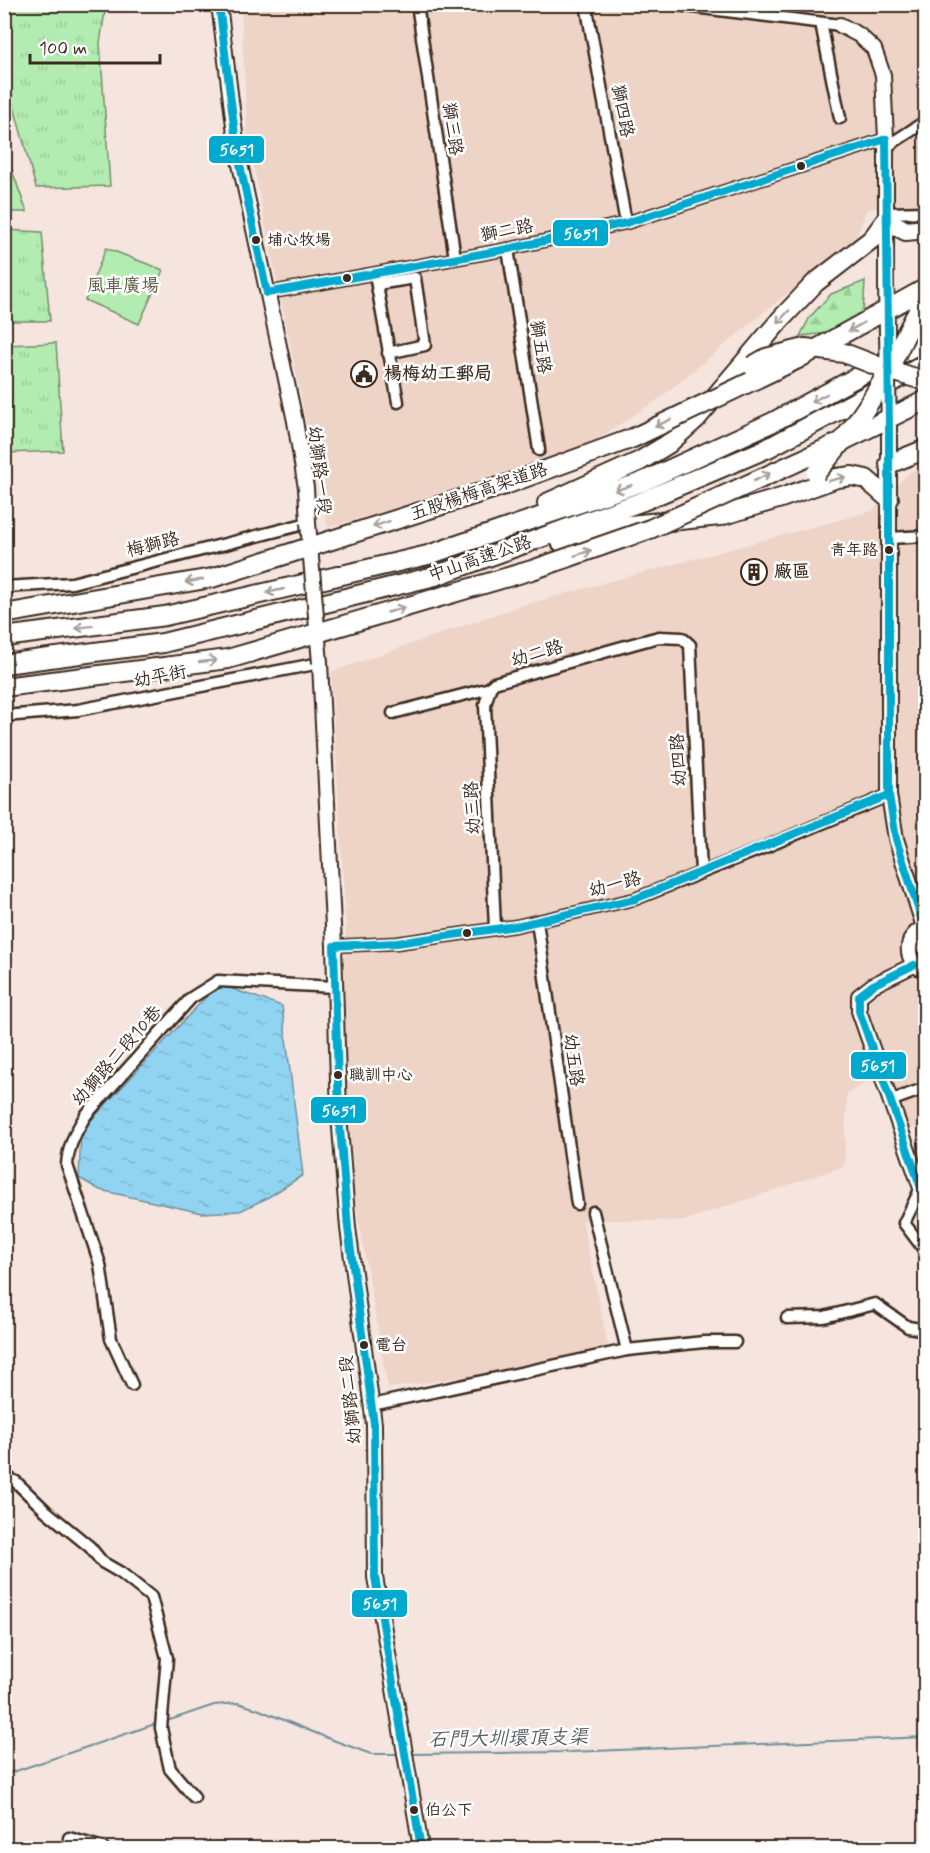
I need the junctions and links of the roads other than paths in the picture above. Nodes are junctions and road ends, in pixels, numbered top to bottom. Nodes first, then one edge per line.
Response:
1 (219, 4) edge
2 (417, 4) edge
3 (586, 4) edge
4 (669, 4) edge
5 (820, 22) junction
6 (840, 25) joint
7 (840, 118) dead end
8 (926, 121) edge
9 (886, 143) junction
10 (926, 212) edge
11 (886, 217) junction
12 (627, 223) junction
13 (926, 230) edge
14 (508, 249) junction
15 (455, 258) junction
16 (376, 279) junction
17 (926, 288) edge
18 (267, 293) junction
19 (926, 298) edge
20 (926, 340) edge
21 (388, 352) junction
22 (926, 364) edge
23 (888, 370) junction
24 (729, 380) junction
25 (926, 381) edge
26 (926, 400) edge
27 (398, 402) dead end
28 (926, 449) edge
29 (539, 450) dead end
30 (889, 464) junction
31 (782, 498) junction
32 (889, 499) junction
33 (308, 523) junction
34 (926, 536) edge
35 (889, 538) junction
36 (452, 547) junction
37 (435, 576) junction
38 (4, 587) edge
39 (4, 614) edge
40 (4, 637) edge
41 (690, 645) joint
42 (320, 663) junction
43 (4, 664) edge
44 (4, 687) edge
45 (490, 688) junction
46 (393, 713) dead end
47 (4, 716) edge
48 (889, 795) junction
49 (701, 872) junction
50 (537, 921) junction
51 (925, 927) edge
52 (495, 928) junction
53 (334, 946) junction
54 (920, 968) edge
55 (335, 987) junction
56 (926, 1088) edge
57 (890, 1101) junction
58 (923, 1190) edge
59 (577, 1204) dead end
60 (593, 1212) dead end
61 (926, 1252) edge
62 (787, 1318) dead end
63 (926, 1330) edge
64 (735, 1342) dead end
65 (627, 1350) junction
66 (132, 1384) dead end
67 (372, 1405) junction
68 (4, 1476) edge
69 (194, 1797) dead end
70 (69, 1838) dead end
71 (103, 1848) edge
72 (420, 1848) edge

1 - 18 street, 幼獅路一段
2 - 15 street, 獅三路
3 - 12 street, 獅四路
4 - 5 street
5 - 6 street
5 - 7 street
6 - 9 street
8 - 9 street, 獅二路
9 - 11 street
9 - 12 street, 獅二路
10 - 11 street
11 - 13 highway
11 - 23 street, bridge
11 -> 24 highway
12 - 14 street, 獅二路
14 - 15 street, 獅二路
14 - 29 street, 獅五路
15 - 16 street, 獅二路
16 - 18 street, 獅二路
16 - 21 street
16 - 21 street
17 -> 39 highway, 五股楊梅高架道路, bridge
18 - 33 street, 幼獅路一段
19 - 23 highway, bridge
20 -> 36 highway, 中山高速公路
21 - 27 street
22 - 37 highway, 中山高速公路
23 - 24 highway, bridge
23 - 25 highway, bridge
23 - 30 street, bridge
23 - 31 highway, bridge
24 - 36 highway
44 -> 26 highway, bridge
28 - 30 highway
30 - 32 street
31 -> 32 highway
31 - 37 highway
32 - 35 street
33 - 38 street, 梅獅路
33 - 42 street, 幼獅路一段, bridge
34 - 35 street
35 - 48 street
36 -> 40 highway, 中山高速公路
37 - 43 highway, 中山高速公路
41 - 45 street, 幼二路
41 - 49 street, 幼四路
42 - 47 street, 幼平街
42 - 53 street, 幼獅路一段
45 - 46 street, 幼二路
45 - 52 street, 幼三路
48 - 49 street, 幼一路
48 - 51 street
49 - 50 street, 幼一路
50 - 52 street, 幼一路
50 - 59 street, 幼五路
51 - 54 street
52 - 53 street, 幼一路
53 - 55 street, 幼獅路二段
54 - 57 street
55 - 66 street, 幼獅路二段10巷
55 - 67 street, 幼獅路二段
56 - 57 street
57 - 58 street
58 - 61 street
60 - 65 street
62 - 63 street
64 - 65 street
65 - 67 street
67 - 72 street, 幼獅路二段
68 - 69 street
70 - 71 street

